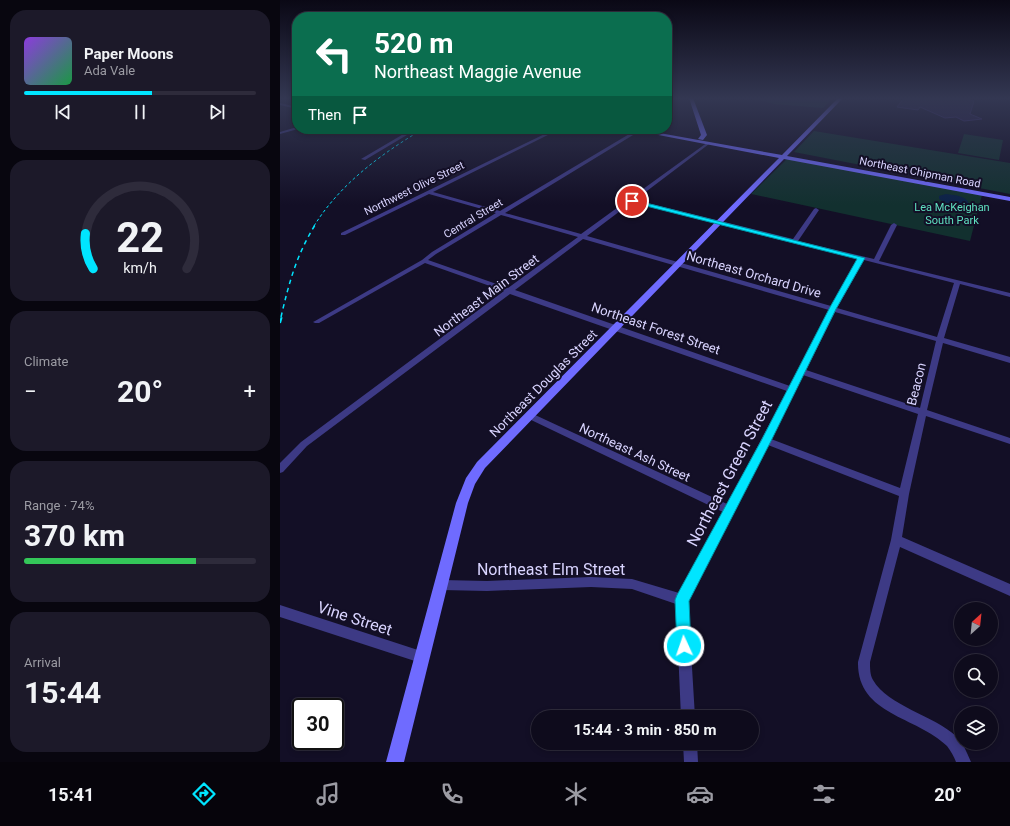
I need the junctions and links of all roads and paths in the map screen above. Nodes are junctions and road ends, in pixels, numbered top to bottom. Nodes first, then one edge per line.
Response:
1 (406, 134) edge
2 (548, 134) edge
3 (632, 134) edge
4 (656, 134) edge
5 (672, 134) edge
6 (703, 134) edge
7 (807, 134) edge
8 (675, 137) junction
9 (701, 139) junction
10 (708, 143) junction
11 (786, 155) junction
12 (363, 159) dead end
13 (428, 192) junction
14 (1010, 197) edge
15 (632, 201) junction
16 (816, 210) dead end
17 (500, 214) junction
18 (719, 222) junction
19 (894, 225) dead end
20 (343, 234) dead end
21 (583, 237) junction
22 (794, 242) junction
23 (862, 258) junction
24 (424, 261) junction
25 (876, 261) junction
26 (678, 264) junction
27 (957, 282) junction
28 (511, 291) junction
29 (1010, 294) edge
30 (833, 309) junction
31 (317, 322) dead end
32 (616, 328) junction
33 (940, 340) junction
34 (1010, 360) edge
35 (802, 372) junction
36 (792, 390) junction
37 (923, 411) junction
38 (530, 416) junction
39 (766, 441) junction
40 (1010, 441) edge
41 (280, 469) edge
42 (904, 494) junction
43 (729, 510) junction
44 (896, 540) junction
45 (442, 585) junction
46 (1010, 590) edge
47 (682, 600) junction
48 (280, 611) edge
49 (421, 657) junction
50 (688, 710) edge
51 (690, 750) edge
52 (395, 762) edge
53 (691, 762) edge
54 (964, 762) edge

1 - 12 street
2 - 13 street, Northwest Olive Street
3 - 17 street, Central Street
4 - 8 main road
5 - 9 main road
6 - 9 main road
7 - 11 main road, Northeast Douglas Street
8 - 9 main road
8 - 10 main road, Northeast Chipman Road
9 - 11 main road, Northeast Chipman Road
10 - 11 main road, Northeast Chipman Road
10 - 15 street, Northeast Main Street
11 - 14 main road, Northeast Chipman Road
11 - 18 main road, Northeast Douglas Street
13 - 17 street, Northeast Orchard Drive
13 - 20 street, Northwest Olive Street
15 - 18 street
15 - 21 street, Northeast Main Street
16 - 22 street
17 - 21 street, Northeast Orchard Drive
17 - 24 street, Central Street
18 - 22 street
18 - 26 main road, Northeast Douglas Street
19 - 25 street
21 - 26 street, Northeast Orchard Drive
21 - 28 street, Northeast Main Street
22 - 23 street
23 - 25 street
23 - 30 street, Northeast Green Street
24 - 28 street, Northeast Forest Street
24 - 31 street, Central Street
25 - 27 street
26 - 30 street, Northeast Orchard Drive
26 - 32 main road, Northeast Douglas Street
27 - 29 street
27 - 33 street, Beacon
28 - 32 street, Northeast Forest Street
28 - 41 street, Northeast Main Street
30 - 33 street, Northeast Orchard Drive
30 - 35 street, Northeast Green Street
32 - 36 street, Northeast Forest Street
32 - 38 main road, Northeast Douglas Street
33 - 34 street, Northeast Orchard Drive
33 - 37 street, Beacon
35 - 36 street, Northeast Green Street
35 - 37 street
36 - 39 street, Northeast Green Street
37 - 40 street
37 - 42 street, Beacon
38 - 43 street, Northeast Ash Street
38 - 45 main road, Northeast Douglas Street
39 - 42 street
39 - 43 street, Northeast Green Street
42 - 44 street, Beacon
43 - 47 street, Northeast Green Street
44 - 46 street
44 - 54 street, Beacon
45 - 47 street, Northeast Elm Street
45 - 49 main road, Northeast Douglas Street
47 - 50 street
48 - 49 street, Vine Street
49 - 52 main road, Northeast Douglas Street
51 - 53 street

